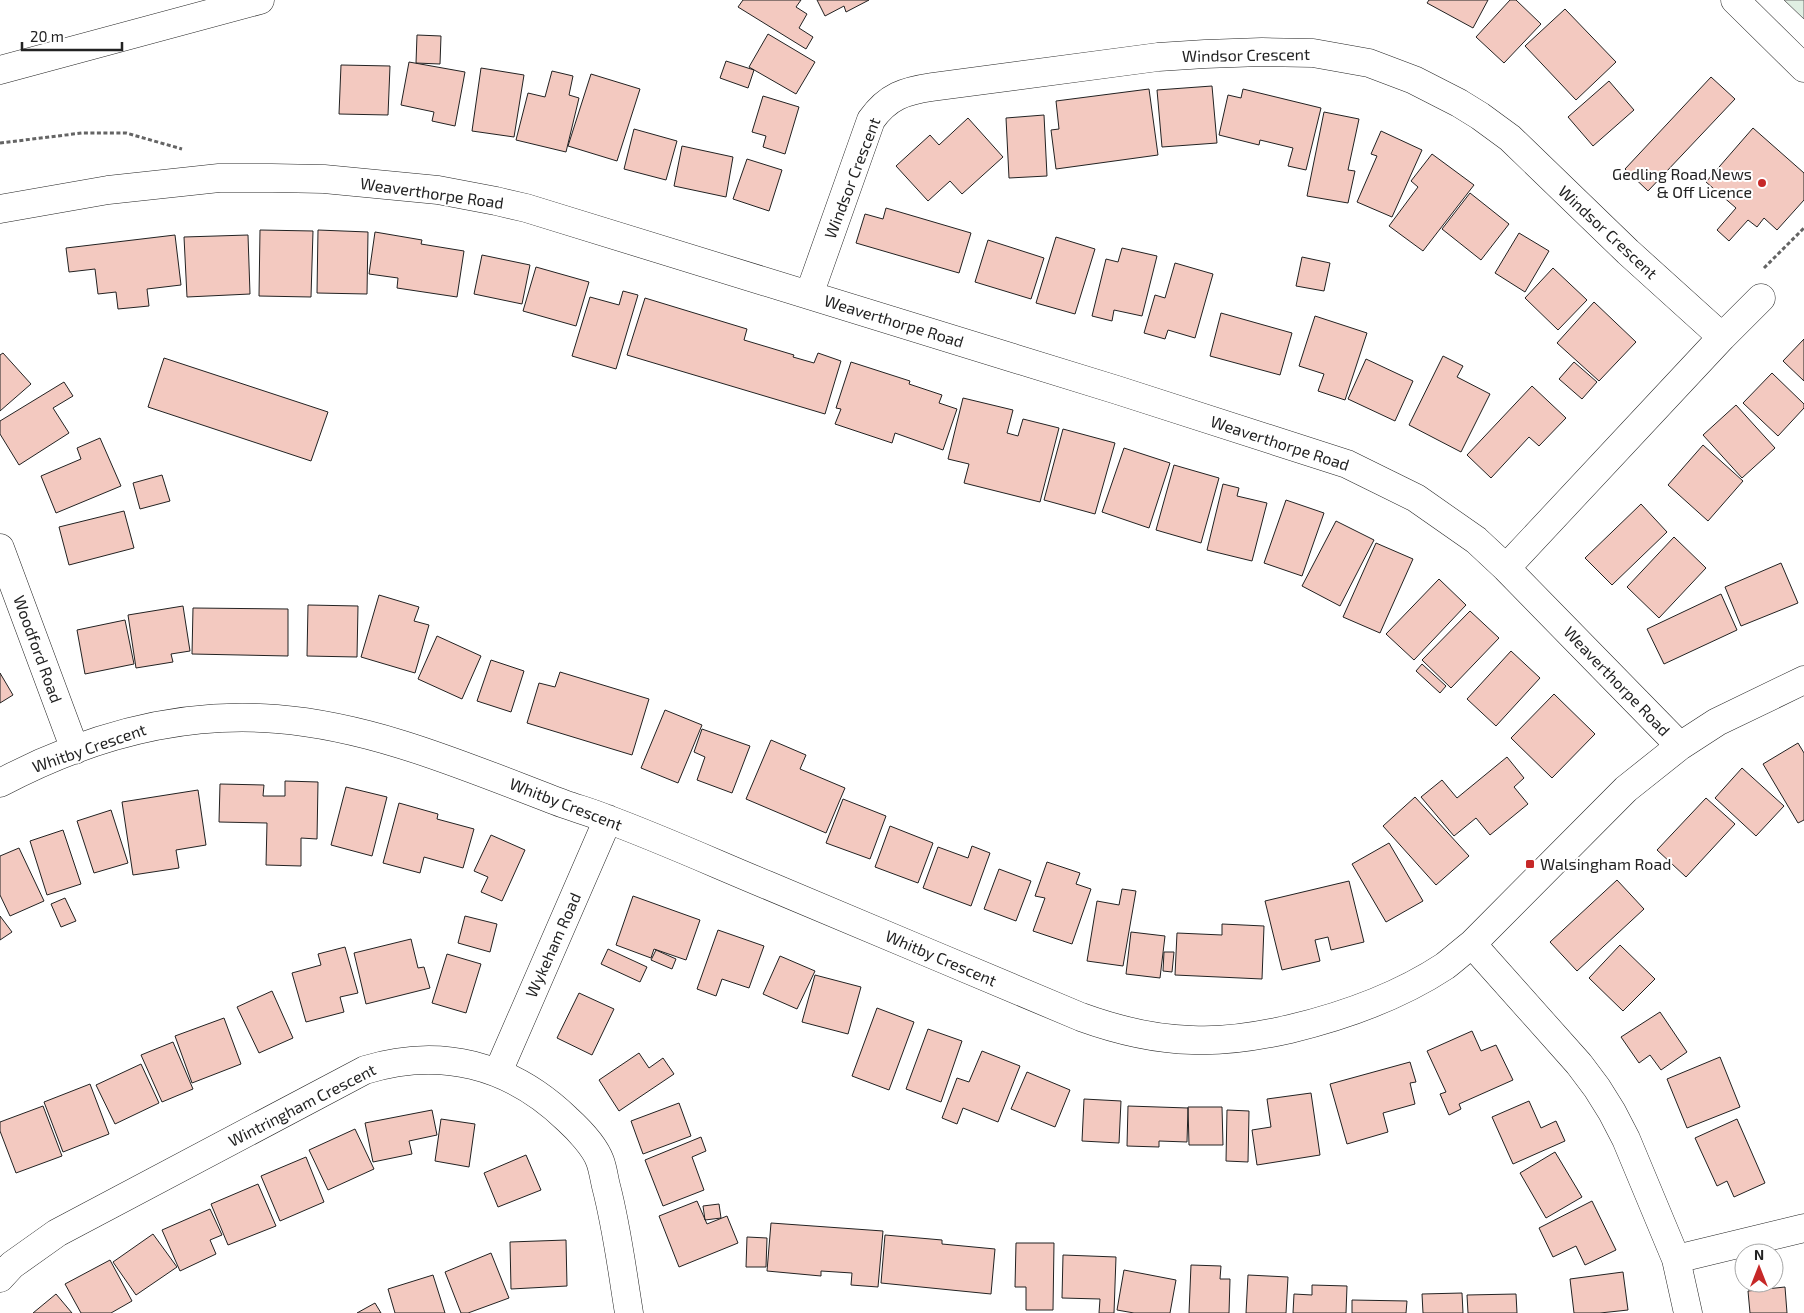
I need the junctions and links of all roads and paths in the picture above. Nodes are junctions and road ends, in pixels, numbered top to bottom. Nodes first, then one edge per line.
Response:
1 (260, 0) edge
2 (1735, 0) edge
3 (1804, 68) edge
4 (0, 70) edge
5 (0, 143) edge
6 (183, 149) dead end
7 (0, 209) edge
8 (1804, 228) edge
9 (809, 295) junction
10 (1761, 298) joint
11 (1722, 336) junction
12 (0, 548) edge
13 (1506, 568) junction
14 (1804, 680) edge
15 (1680, 746) junction
16 (75, 750) junction
17 (0, 783) edge
18 (608, 819) junction
19 (1472, 944) junction
20 (498, 1072) junction
21 (1804, 1228) edge
22 (1676, 1260) junction
23 (0, 1278) edge
24 (629, 1313) edge
25 (1688, 1313) edge

1 - 4 street
2 - 3 street
5 - 6 path
7 - 9 street, Weaverthorpe Road
8 - 10 path
9 - 11 street, Windsor Crescent
9 - 13 street, Weaverthorpe Road
10 - 11 street
11 - 13 street
12 - 16 street, Woodford Road
13 - 15 street, Weaverthorpe Road
14 - 15 street, Whitby Crescent
15 - 19 street, Whitby Crescent
16 - 17 street, Whitby Crescent
16 - 18 street, Whitby Crescent
18 - 19 street, Whitby Crescent
18 - 20 street, Wykeham Road
19 - 22 street
20 - 23 street, Wintringham Crescent
20 - 24 street, Wintringham Crescent
21 - 22 street
22 - 25 street

